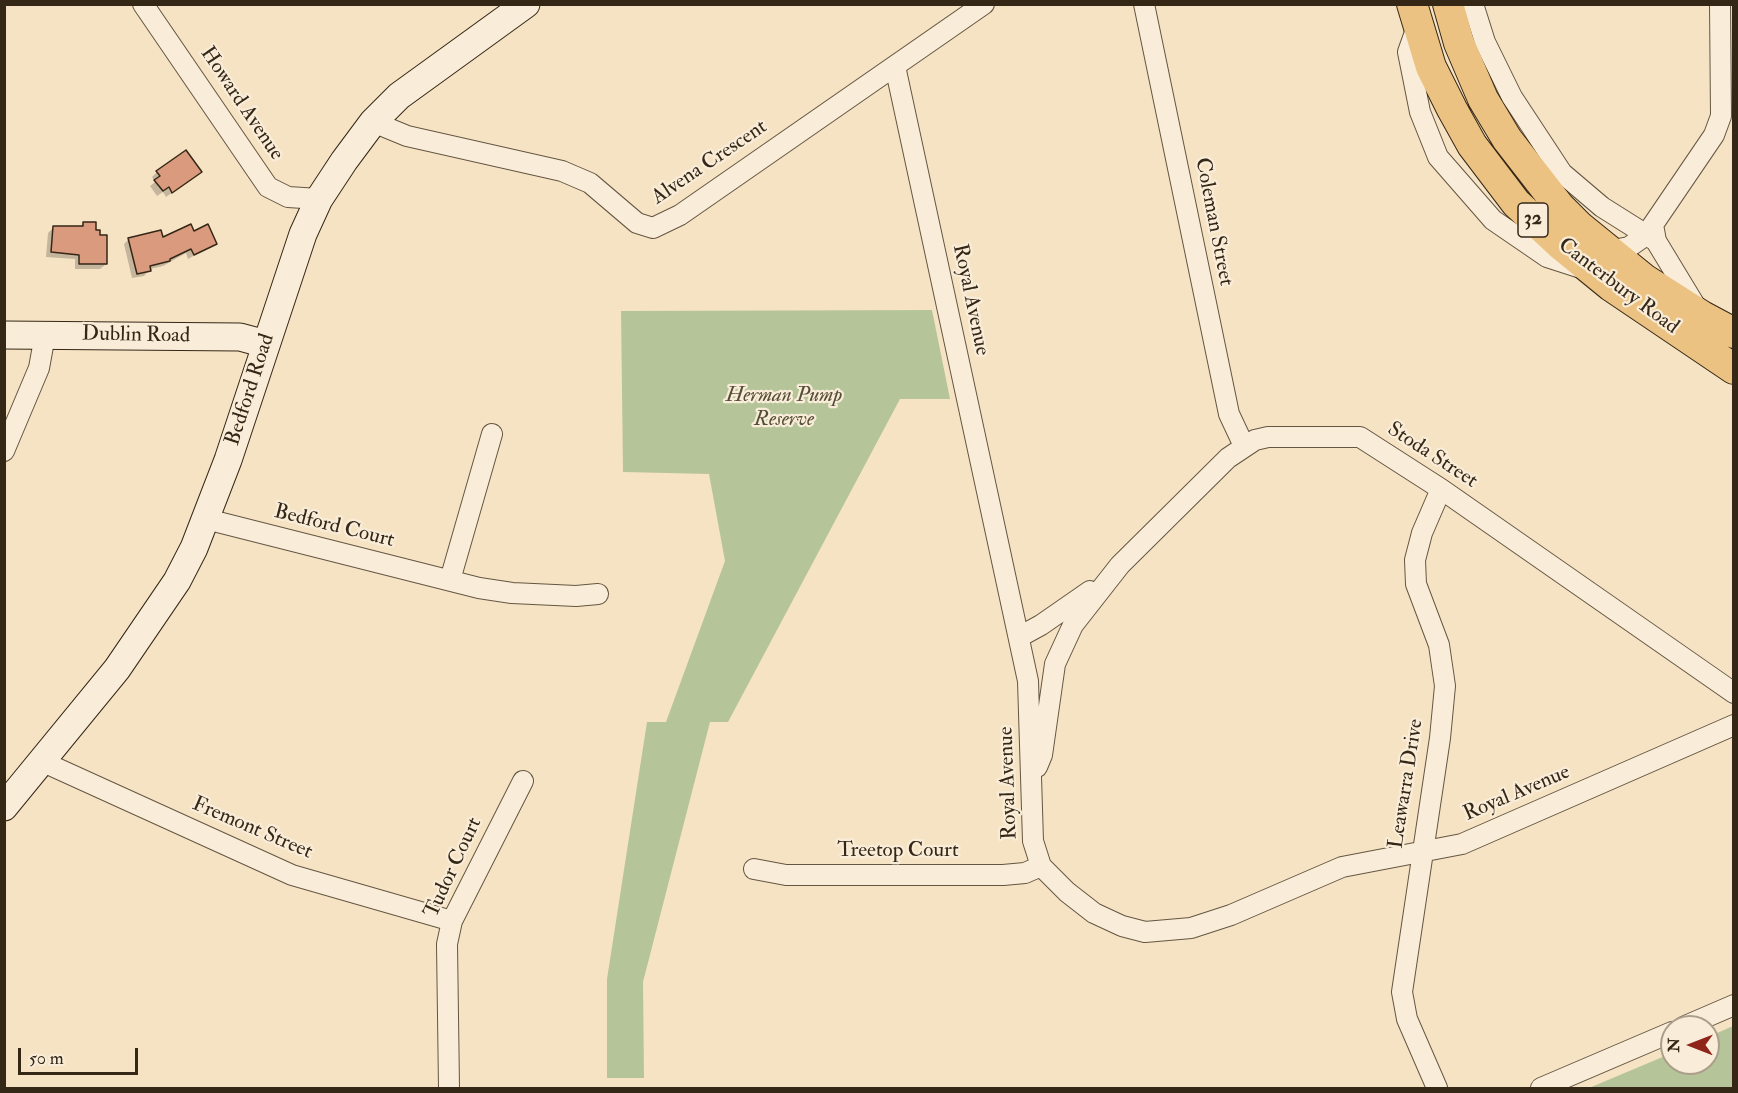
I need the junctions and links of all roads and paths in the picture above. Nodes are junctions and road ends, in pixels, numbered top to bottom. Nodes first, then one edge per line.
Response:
1 (143, 4) edge
2 (526, 4) edge
3 (984, 4) edge
4 (1144, 4) edge
5 (1448, 4) edge
6 (1473, 4) edge
7 (1720, 4) edge
8 (1415, 14) edge
9 (895, 66) junction
10 (373, 122) junction
11 (319, 199) junction
12 (1652, 232) junction
13 (1600, 261) junction
14 (1702, 316) junction
15 (1734, 333) edge
16 (4, 335) edge
17 (45, 335) junction
18 (266, 344) junction
19 (1734, 369) edge
20 (492, 434) dead end
21 (1244, 446) junction
22 (4, 451) edge
23 (1441, 489) junction
24 (206, 519) junction
25 (450, 580) junction
26 (1105, 581) junction
27 (598, 594) dead end
28 (1019, 637) junction
29 (1734, 693) edge
30 (1734, 725) edge
31 (41, 761) junction
32 (1032, 778) junction
33 (523, 781) dead end
34 (4, 807) edge
35 (1421, 852) junction
36 (1041, 866) junction
37 (754, 869) dead end
38 (452, 921) junction
39 (1734, 1005) edge
40 (1711, 1015) edge
41 (1660, 1037) edge
42 (448, 1089) edge
43 (1437, 1089) edge
44 (1541, 1089) edge

1 - 11 street, Howard Avenue
2 - 10 main road, Bedford Road
3 - 9 street, Alvena Crescent
4 - 21 street, Coleman Street
5 - 13 main road, Canterbury Road / 32
6 - 12 street
7 - 12 street
8 - 13 main road, Canterbury Road / 32
9 - 10 street, Alvena Crescent
9 - 28 street, Royal Avenue
10 - 11 main road, Bedford Road
11 - 18 main road, Bedford Road
12 - 13 street
12 - 14 street
13 - 14 main road, Canterbury Road / 32
13 - 19 main road, Canterbury Road / 32
14 - 15 main road, Canterbury Road / 32
16 - 17 main road, Dublin Road
17 - 18 main road, Dublin Road
17 - 22 street
18 - 24 main road, Bedford Road
20 - 25 street
21 - 23 street, Stoda Street
21 - 26 street, Stoda Street
23 - 29 street, Stoda Street
23 - 35 street, Leawarra Drive
24 - 25 street, Bedford Court
24 - 31 main road, Bedford Road
25 - 27 street, Bedford Court
26 - 28 street, Stoda Street
26 - 32 street, Stoda Street
28 - 32 street, Royal Avenue
30 - 35 street, Royal Avenue
31 - 34 main road, Bedford Road
31 - 38 street, Fremont Street
32 - 36 street, Royal Avenue
33 - 38 street, Tudor Court
35 - 36 street, Royal Avenue
35 - 43 street, Leawarra Drive
36 - 37 street, Treetop Court
38 - 42 street, Tudor Court
39 - 40 street
41 - 44 street

